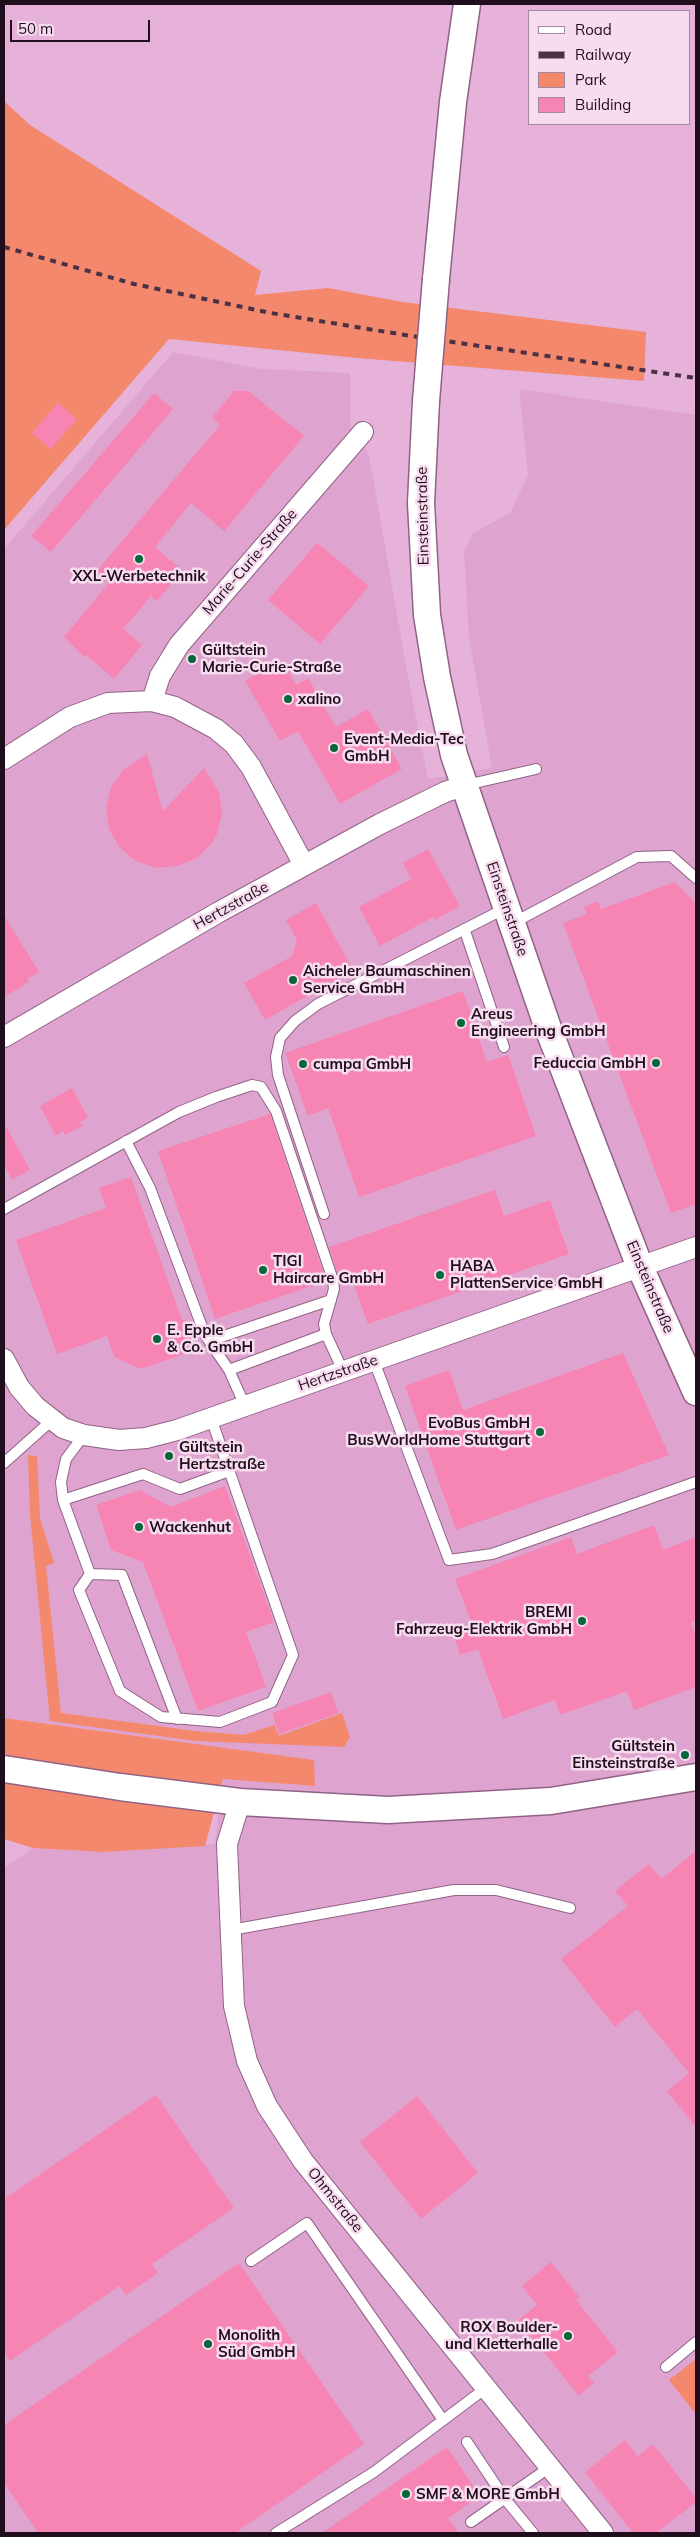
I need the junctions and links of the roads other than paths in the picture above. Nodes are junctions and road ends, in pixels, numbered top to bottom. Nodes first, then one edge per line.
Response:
1 (466, 4) edge
2 (363, 432) dead end
3 (152, 701) junction
4 (4, 759) edge
5 (536, 769) dead end
6 (463, 786) junction
7 (304, 865) junction
8 (696, 878) edge
9 (510, 916) junction
10 (465, 931) junction
11 (4, 1036) edge
12 (504, 1047) dead end
13 (126, 1141) junction
14 (4, 1209) edge
15 (324, 1214) dead end
16 (696, 1247) edge
17 (640, 1267) junction
18 (331, 1300) junction
19 (326, 1334) junction
20 (208, 1341) junction
21 (4, 1359) edge
22 (374, 1360) junction
23 (229, 1370) junction
24 (343, 1371) junction
25 (696, 1392) edge
26 (245, 1406) junction
27 (211, 1418) junction
28 (51, 1421) junction
29 (84, 1434) junction
30 (4, 1463) edge
31 (229, 1471) junction
32 (696, 1482) edge
33 (63, 1500) junction
34 (90, 1574) junction
35 (177, 1718) junction
36 (4, 1769) edge
37 (696, 1778) edge
38 (240, 1802) junction
39 (570, 1908) dead end
40 (230, 1930) junction
41 (251, 2261) dead end
42 (696, 2342) edge
43 (666, 2367) dead end
44 (486, 2388) junction
45 (442, 2420) junction
46 (468, 2442) dead end
47 (550, 2467) junction
48 (505, 2499) junction
49 (471, 2522) dead end
50 (276, 2533) edge
51 (533, 2533) edge
52 (603, 2533) edge

1 - 6 street, Einsteinstraße, bridge
2 - 3 street, Marie-Curie-Straße
3 - 4 street
3 - 7 street
5 - 6 lane
6 - 7 street, Hertzstraße
6 - 9 street, Einsteinstraße
7 - 11 street, Hertzstraße
8 - 9 lane
9 - 10 lane
9 - 17 street, Einsteinstraße
10 - 12 lane
10 - 15 lane
13 - 14 lane
13 - 18 lane
13 - 20 lane
16 - 17 street, Hertzstraße
17 - 22 street, Hertzstraße
17 - 25 street, Einsteinstraße
18 - 19 lane
18 - 20 lane
19 - 23 lane
19 - 24 lane
20 - 23 lane
21 - 28 street, Hertzstraße
22 - 24 street, Hertzstraße
22 - 32 lane
23 - 26 lane
24 - 26 street, Hertzstraße
26 - 27 street, Hertzstraße
27 - 29 street, Hertzstraße
27 - 31 lane
28 - 29 street, Hertzstraße
28 - 30 lane
29 - 33 lane
31 - 33 lane
31 - 35 lane
33 - 34 lane
34 - 35 lane
34 - 35 lane
36 - 38 street
37 - 38 street
38 - 40 street, Ohmstraße
39 - 40 lane
40 - 44 street, Ohmstraße
41 - 45 lane
42 - 43 lane
44 - 45 lane
44 - 47 street, Ohmstraße
45 - 50 lane
46 - 48 lane
47 - 48 lane
47 - 52 street, Ohmstraße
48 - 49 lane
48 - 51 lane

